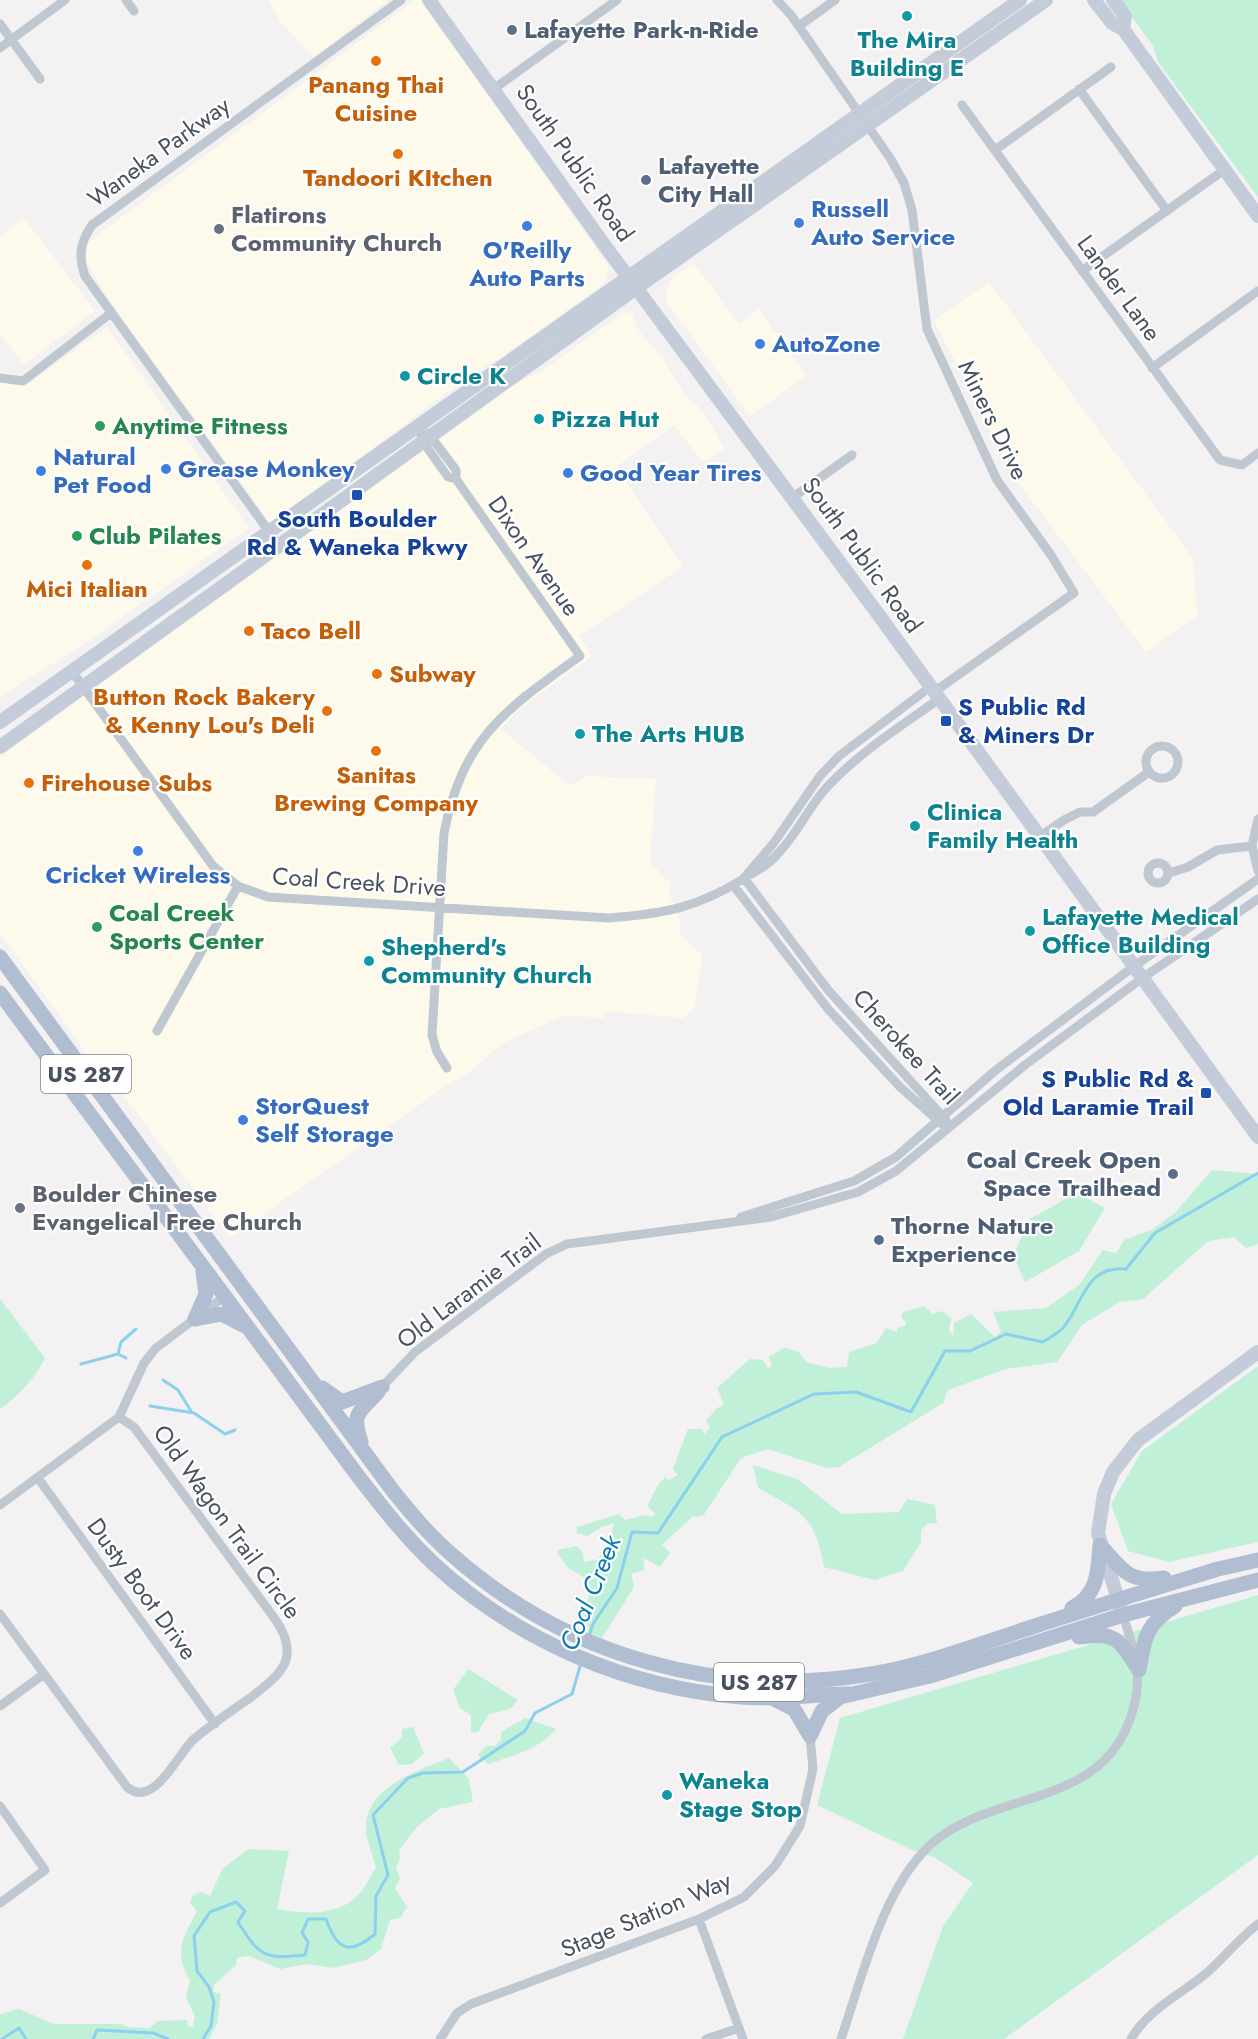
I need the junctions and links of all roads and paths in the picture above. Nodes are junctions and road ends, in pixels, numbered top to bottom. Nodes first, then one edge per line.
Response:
1 (65, 0) edge
2 (126, 0) edge
3 (401, 0) edge
4 (429, 0) edge
5 (617, 0) edge
6 (777, 0) edge
7 (835, 0) edge
8 (1020, 0) edge
9 (1046, 0) edge
10 (1094, 0) edge
11 (1113, 0) edge
12 (823, 3) edge
13 (134, 11) dead end
14 (0, 24) edge
15 (799, 26) junction
16 (1123, 29) junction
17 (11, 40) junction
18 (0, 48) edge
19 (1111, 67) dead end
20 (40, 79) dead end
21 (495, 88) junction
22 (1079, 89) junction
23 (962, 105) dead end
24 (859, 113) junction
25 (867, 126) junction
26 (994, 150) junction
27 (1224, 170) junction
28 (1167, 211) junction
29 (1258, 216) edge
30 (1082, 271) junction
31 (632, 282) junction
32 (1258, 291) edge
33 (111, 313) junction
34 (1152, 368) junction
35 (0, 378) edge
36 (417, 426) junction
37 (427, 438) junction
38 (1258, 453) edge
39 (852, 455) dead end
40 (792, 498) junction
41 (268, 531) junction
42 (278, 544) junction
43 (71, 670) junction
44 (82, 685) junction
45 (934, 693) junction
46 (0, 722) edge
47 (0, 747) edge
48 (1149, 772) dead end
49 (1258, 819) edge
50 (1039, 837) junction
51 (1252, 846) junction
52 (1258, 871) edge
53 (1169, 873) dead end
54 (744, 878) junction
55 (1258, 879) edge
56 (238, 886) junction
57 (734, 886) junction
58 (1258, 899) edge
59 (439, 908) junction
60 (0, 957) edge
61 (1137, 973) junction
62 (0, 993) edge
63 (158, 1031) dead end
64 (447, 1068) dead end
65 (941, 1120) junction
66 (949, 1127) junction
67 (1258, 1137) edge
68 (730, 1222) junction
69 (201, 1266) junction
70 (225, 1296) junction
71 (259, 1310) junction
72 (195, 1319) junction
73 (248, 1329) junction
74 (1258, 1352) edge
75 (308, 1377) junction
76 (382, 1387) junction
77 (119, 1417) junction
78 (365, 1453) junction
79 (38, 1478) junction
80 (0, 1505) edge
81 (1100, 1545) junction
82 (1258, 1560) edge
83 (1218, 1569) junction
84 (1258, 1580) edge
85 (1190, 1597) junction
86 (1120, 1608) junction
87 (0, 1614) edge
88 (1046, 1622) junction
89 (1029, 1645) junction
90 (1139, 1670) junction
91 (44, 1674) junction
92 (850, 1694) junction
93 (768, 1698) junction
94 (0, 1706) edge
95 (215, 1724) junction
96 (810, 1736) junction
97 (0, 1806) edge
98 (0, 1903) edge
99 (699, 1919) junction
100 (1258, 1924) edge
101 (739, 2028) junction
102 (440, 2039) edge
103 (706, 2039) edge
104 (743, 2039) edge
105 (841, 2039) edge
106 (1131, 2039) edge

1 - 17 street
2 - 13 street
3 - 33 street, Waneka Parkway
4 - 21 main road, South Public Road
5 - 21 street
6 - 15 street
7 - 12 street
8 - 24 main road
9 - 25 main road
10 - 16 main road
11 - 16 main road
12 - 15 street
14 - 17 street
15 - 24 street
16 - 27 main road
17 - 18 street
17 - 20 street
19 - 22 street
21 - 31 main road, South Public Road
22 - 26 street
22 - 28 street
23 - 26 street, Lander Lane
24 - 25 street
24 - 31 main road
25 - 31 main road
25 - 45 street, Miners Drive
26 - 30 street, Lander Lane
27 - 28 street
27 - 29 main road
28 - 30 street
30 - 34 street, Lander Lane
31 - 36 main road
31 - 37 main road
31 - 40 main road, South Public Road
32 - 34 street
33 - 35 street
33 - 41 street, Waneka Parkway
34 - 38 street, Lander Lane
36 - 37 street, Dixon Avenue
36 - 41 main road
37 - 42 main road
37 - 59 street, Dixon Avenue
39 - 40 street
40 - 45 main road, South Public Road
41 - 42 street, Waneka Parkway
41 - 43 main road
42 - 44 main road
43 - 44 street, Coal Creek Drive
43 - 46 main road
44 - 47 main road
44 - 56 street, Coal Creek Drive
45 - 50 main road, South Public Road
45 - 54 street
45 - 54 street
48 - 50 street
49 - 51 street
50 - 61 main road, South Public Road
51 - 52 street
51 - 53 street
54 - 57 street, Coal Creek Drive
54 - 65 street, Cherokee Trail
55 - 61 street, Old Laramie Trail
56 - 59 street, Coal Creek Drive
56 - 63 street
57 - 59 street, Coal Creek Drive
57 - 65 street, Cherokee Trail
58 - 61 street, Old Laramie Trail
59 - 64 street
60 - 71 main road, US 287
61 - 65 street, Old Laramie Trail
61 - 66 street, Old Laramie Trail
61 - 67 main road, South Public Road
62 - 69 main road, US 287
65 - 66 street, Cherokee Trail
65 - 68 street, Old Laramie Trail
66 - 68 street, Old Laramie Trail
68 - 76 street, Old Laramie Trail
69 - 70 main road, US 287
69 - 72 main road
70 - 71 main road
70 - 72 street, Old Wagon Trail Circle
70 - 73 main road, US 287
71 - 75 main road, US 287
72 - 73 main road
72 - 77 street, Old Wagon Trail Circle
73 - 93 main road, US 287
74 - 81 main road
75 - 76 main road
75 - 78 main road, US 287
76 - 78 main road
77 - 79 street, Old Wagon Trail Circle
77 - 95 street, Old Wagon Trail Circle
78 - 88 main road, US 287
79 - 80 street, Old Wagon Trail Circle
79 - 95 street, Dusty Boot Drive
81 - 83 main road
81 - 86 main road
81 - 88 main road
82 - 83 main road, US 287
83 - 86 main road, US 287
84 - 85 main road, US 287
85 - 86 main road, US 287
85 - 90 main road
86 - 88 main road, US 287
86 - 89 main road, US 287
86 - 90 street
87 - 91 street, Old Wagon Trail Circle
89 - 90 main road
89 - 92 main road, US 287
90 - 105 street
91 - 94 street
91 - 95 street, Old Wagon Trail Circle
92 - 93 main road, US 287
92 - 96 main road
93 - 96 main road
96 - 99 street, Stage Station Way
97 - 98 street
99 - 101 street
99 - 102 street, Stage Station Way
100 - 106 street
101 - 103 street
101 - 104 street

